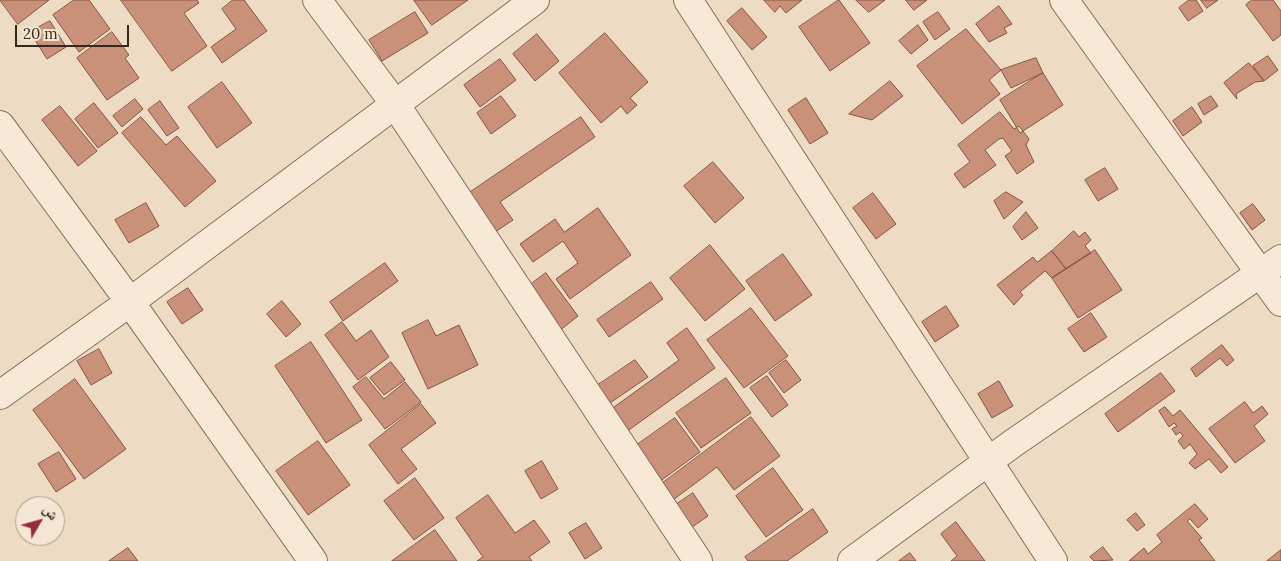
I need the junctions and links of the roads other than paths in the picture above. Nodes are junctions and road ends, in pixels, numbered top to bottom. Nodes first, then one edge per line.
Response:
1 (317, 0) edge
2 (535, 0) edge
3 (688, 0) edge
4 (1064, 0) edge
5 (395, 104) junction
6 (0, 125) edge
7 (1272, 266) edge
8 (130, 302) junction
9 (1281, 302) edge
10 (0, 395) edge
11 (988, 461) junction
12 (313, 561) edge
13 (698, 561) edge
14 (852, 561) edge
15 (1053, 561) edge

1 - 5 street
2 - 5 street
3 - 11 street
4 - 7 street
5 - 8 street
5 - 13 street
6 - 8 street
7 - 9 street
7 - 11 street
8 - 10 street
8 - 12 street
11 - 14 street
11 - 15 street

